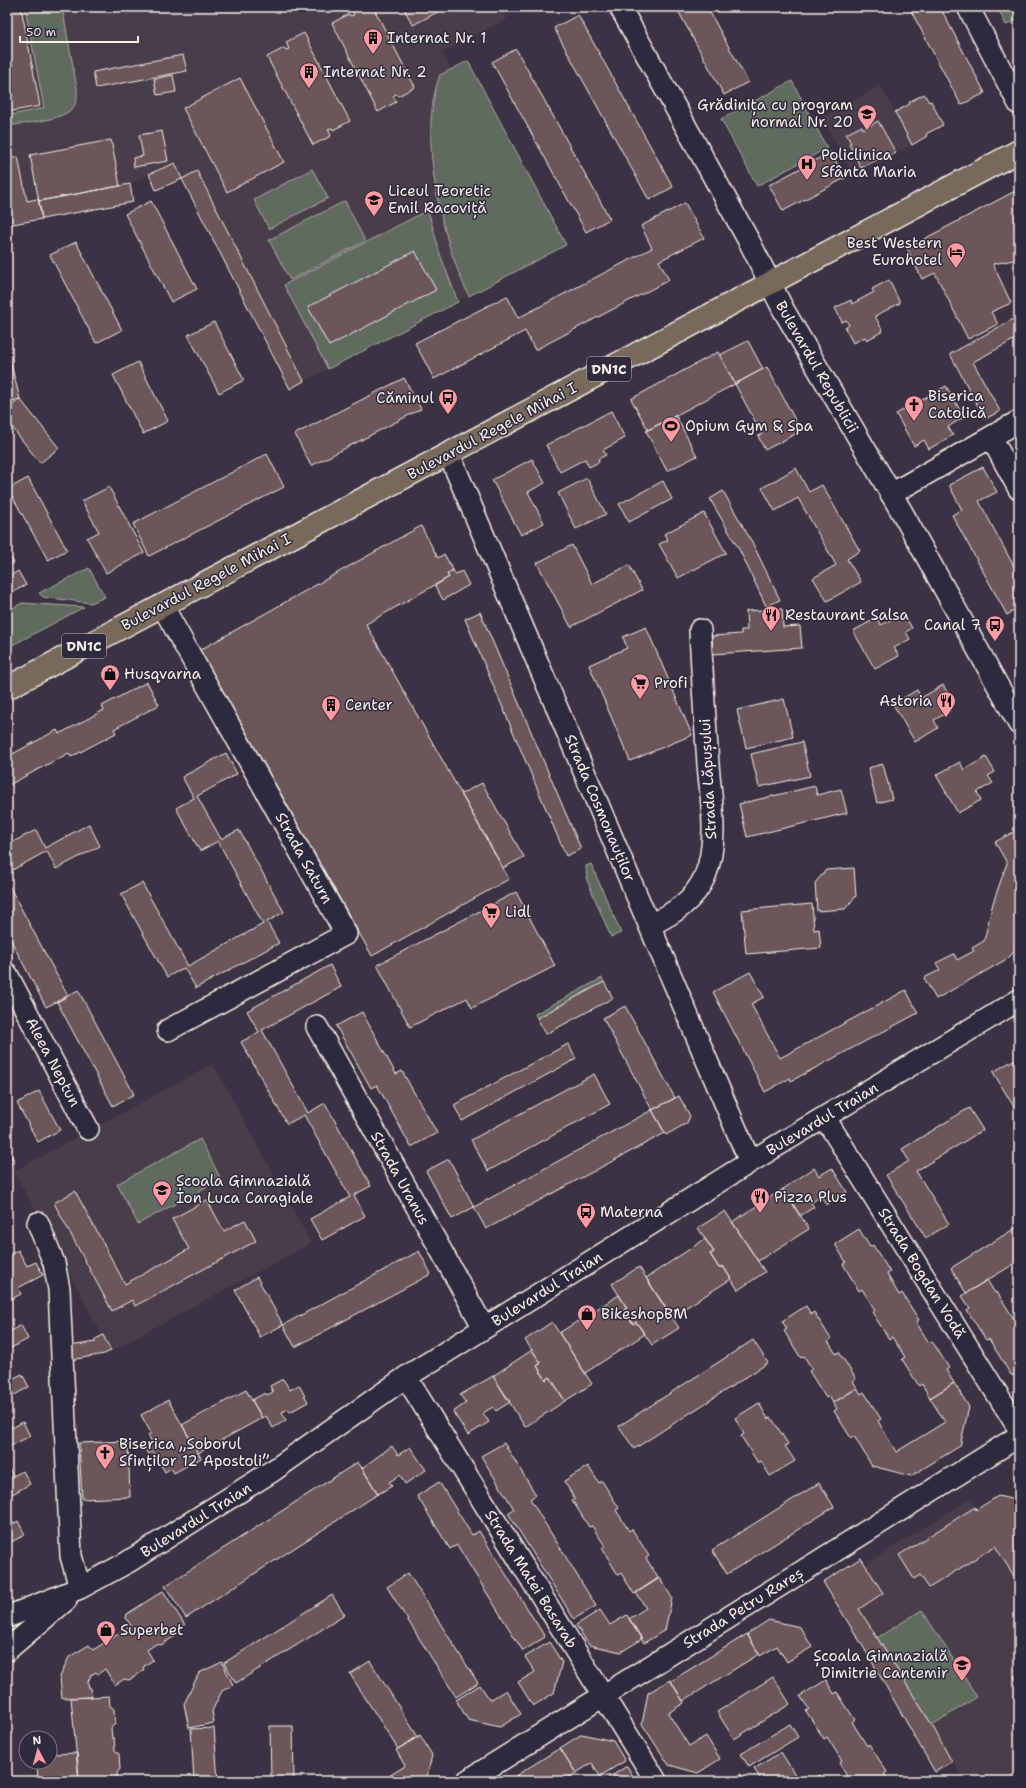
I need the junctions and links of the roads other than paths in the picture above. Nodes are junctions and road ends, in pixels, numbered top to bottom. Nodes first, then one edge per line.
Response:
1 (620, 7) edge
2 (968, 7) edge
3 (1019, 104) edge
4 (1019, 151) edge
5 (769, 283) junction
6 (1019, 421) edge
7 (991, 437) junction
8 (449, 454) junction
9 (1019, 489) edge
10 (891, 494) junction
11 (162, 605) junction
12 (700, 630) dead end
13 (7, 688) edge
14 (1019, 724) edge
15 (650, 925) junction
16 (7, 974) edge
17 (1016, 1001) edge
18 (317, 1027) dead end
19 (168, 1030) dead end
20 (825, 1118) junction
21 (88, 1129) dead end
22 (750, 1162) junction
23 (38, 1223) dead end
24 (484, 1328) junction
25 (406, 1378) junction
26 (1019, 1429) edge
27 (1019, 1436) edge
28 (80, 1588) junction
29 (7, 1618) edge
30 (7, 1650) edge
31 (603, 1696) junction
32 (467, 1781) edge
33 (656, 1781) edge

1 - 5 street, Bulevardul Republicii
2 - 3 street
4 - 5 main road, Bulevardul Regele Mihai I / DN1C
5 - 8 main road, Bulevardul Regele Mihai I / DN1C
5 - 10 street, Bulevardul Republicii
6 - 7 street
7 - 9 street
7 - 10 street
8 - 11 main road, Bulevardul Regele Mihai I / DN1C
8 - 15 street, Strada Cosmonauților
10 - 14 street, Bulevardul Republicii
11 - 13 main road, Bulevardul Regele Mihai I / DN1C
11 - 19 street, Strada Saturn
12 - 15 street, Strada Lăpușului
15 - 22 street, Strada Cosmonauților
16 - 21 street, Aleea Neptun
17 - 20 street, Bulevardul Traian
18 - 24 street, Strada Uranus
20 - 22 street, Bulevardul Traian
20 - 26 street, Strada Bogdan Vodă
22 - 24 street, Bulevardul Traian
23 - 28 street
24 - 25 street, Bulevardul Traian
25 - 28 street, Bulevardul Traian
25 - 31 street, Strada Matei Basarab
27 - 31 street, Strada Petru Rareș
28 - 29 street, Bulevardul Traian
28 - 30 street, Bulevardul Traian
31 - 32 street, Strada Petru Rareș
31 - 33 street, Strada Matei Basarab

